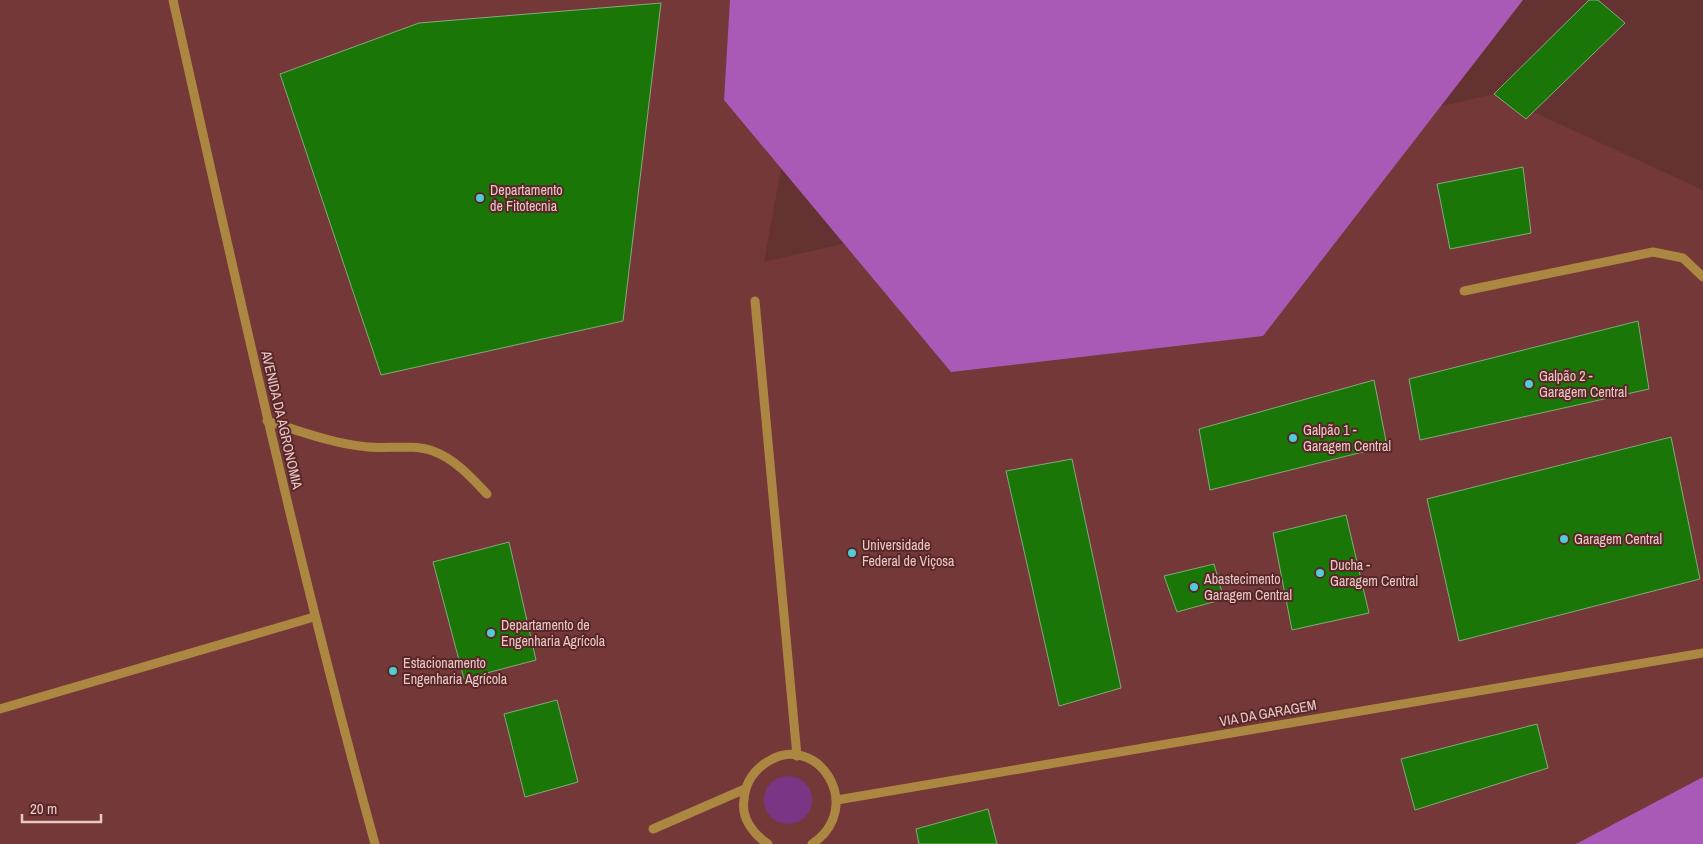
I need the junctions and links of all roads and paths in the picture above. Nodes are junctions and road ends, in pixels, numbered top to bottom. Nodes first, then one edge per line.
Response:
1 (173, 0) edge
2 (1703, 277) edge
3 (1464, 291) dead end
4 (755, 301) dead end
5 (267, 421) junction
6 (487, 494) dead end
7 (314, 617) junction
8 (1703, 653) edge
9 (0, 708) edge
10 (797, 756) junction
11 (745, 789) junction
12 (837, 800) junction
13 (652, 829) dead end
14 (375, 844) edge
15 (768, 844) edge
16 (812, 844) edge

1 - 5 street, AVENIDA DA AGRONOMIA
2 - 3 street
4 - 10 street
5 - 6 street
5 - 7 street, AVENIDA DA AGRONOMIA
7 - 9 street
7 - 14 street, AVENIDA DA AGRONOMIA
8 - 12 street, VIA DA GARAGEM
10 - 11 street
10 - 12 street
11 - 13 street
11 - 15 street
12 - 16 street

